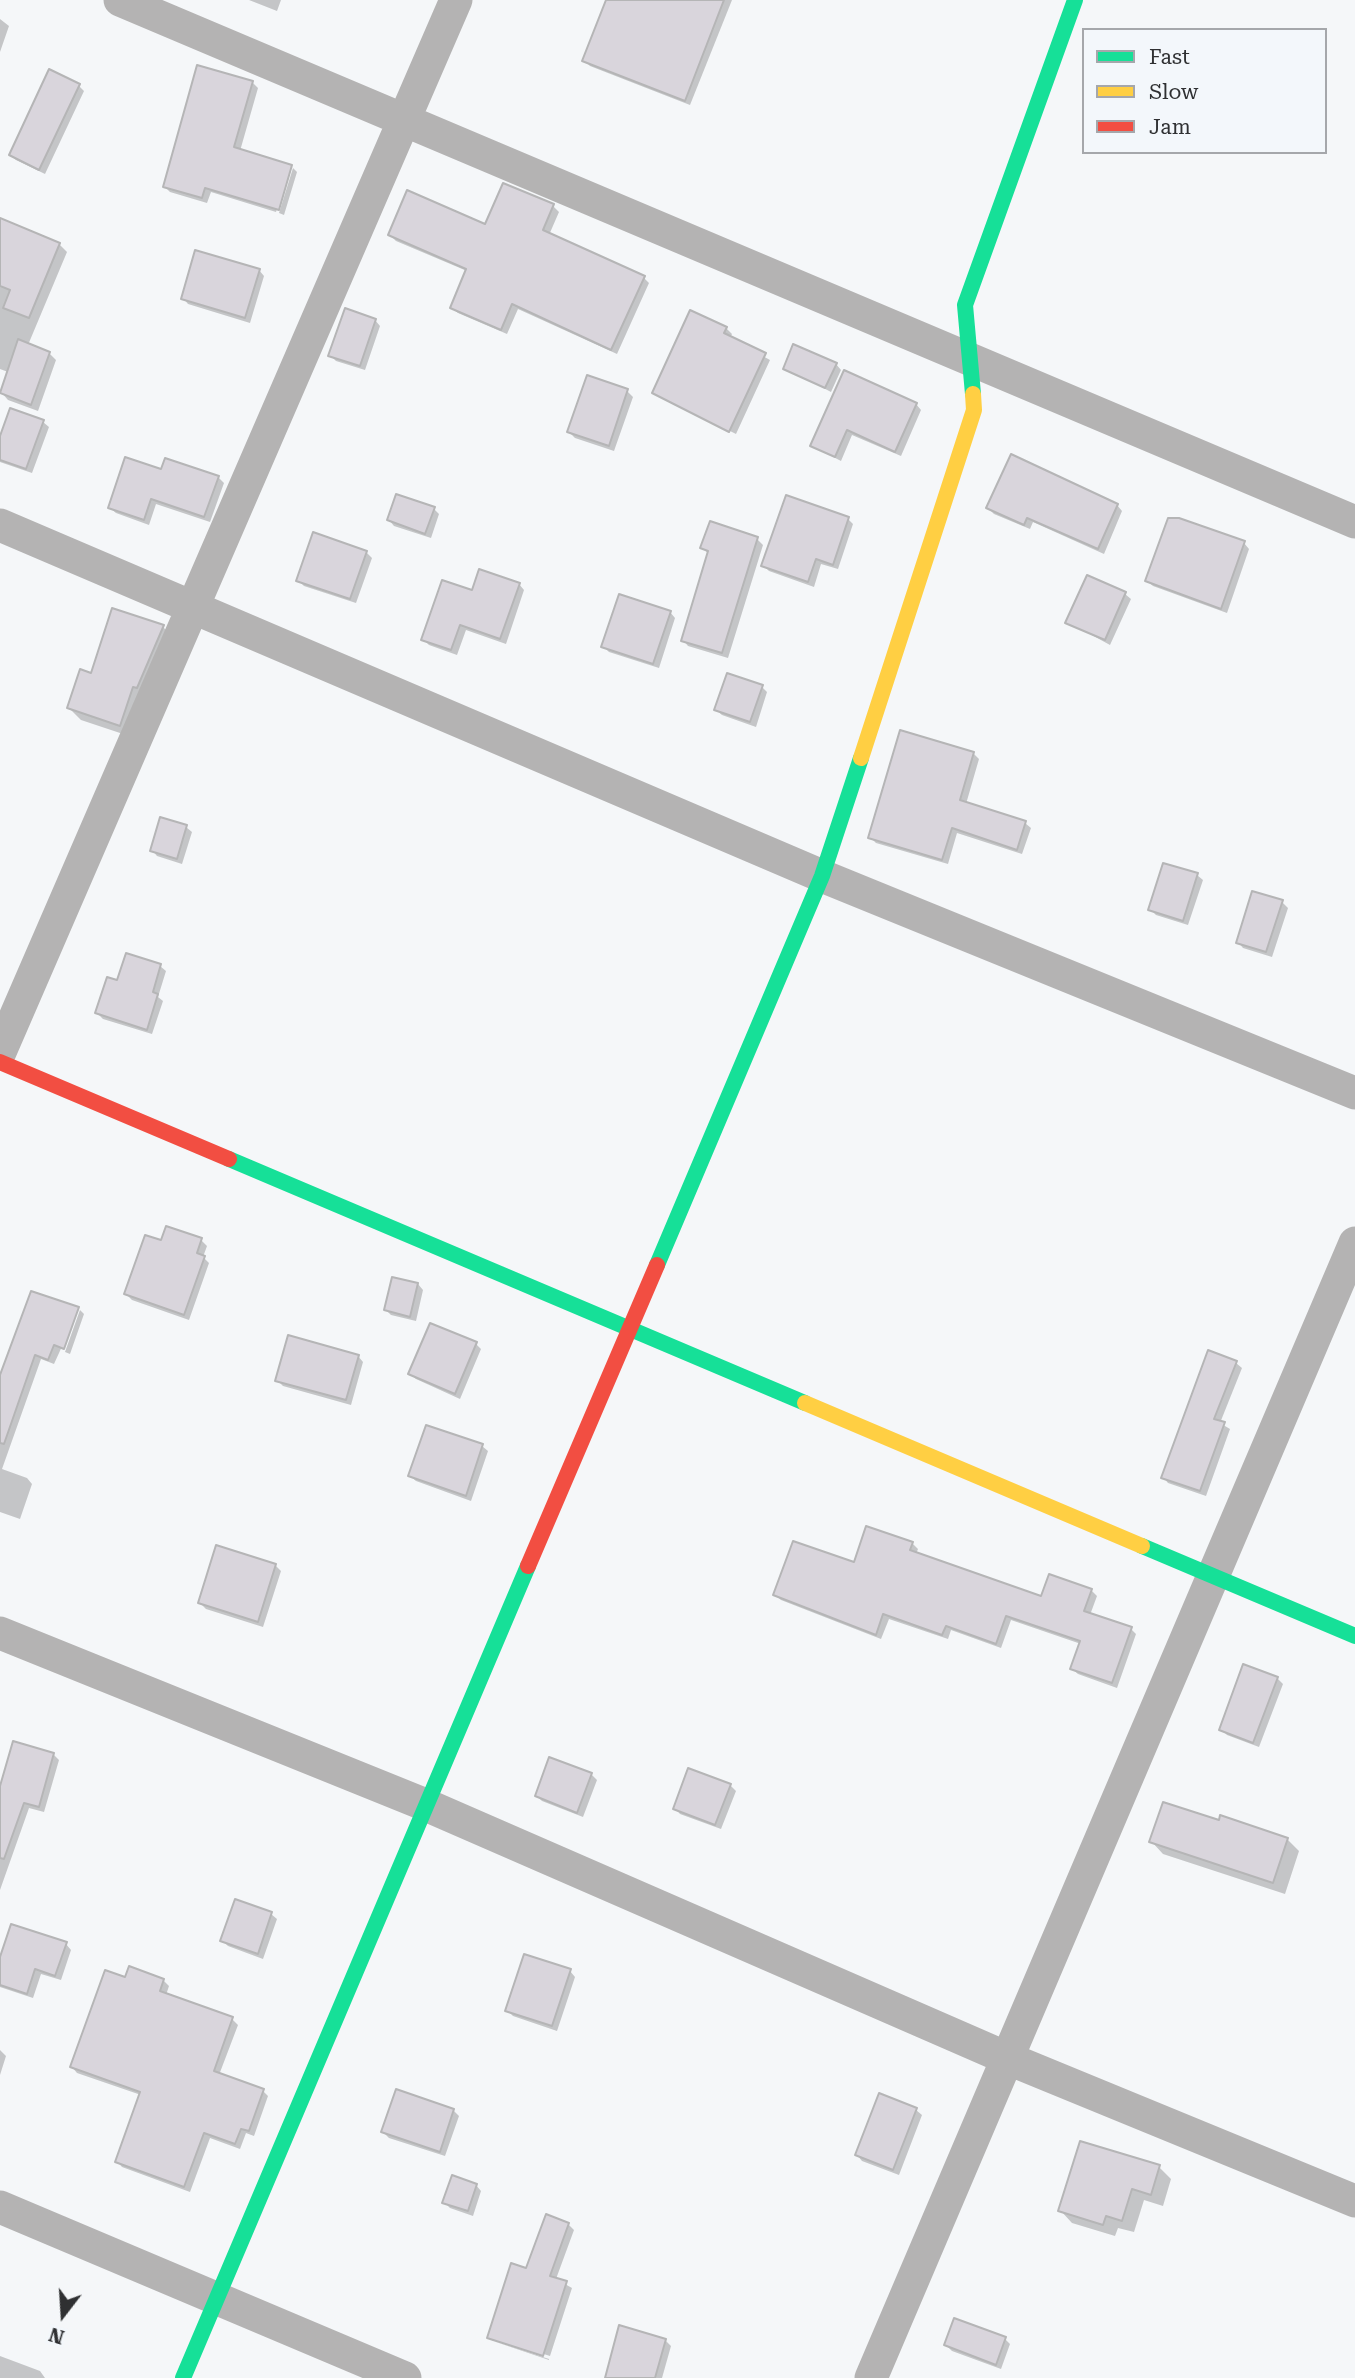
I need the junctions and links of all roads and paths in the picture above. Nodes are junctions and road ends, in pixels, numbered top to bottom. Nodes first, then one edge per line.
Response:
1 (120, 0) edge
2 (456, 0) edge
3 (1075, 0) edge
4 (404, 120) junction
5 (968, 361) junction
6 (1355, 522) edge
7 (0, 525) edge
8 (193, 607) junction
9 (822, 876) junction
10 (0, 1052) edge
11 (0, 1062) edge
12 (1355, 1093) edge
13 (1355, 1242) edge
14 (629, 1328) junction
15 (1214, 1576) junction
16 (0, 1633) edge
17 (1355, 1636) edge
18 (426, 1805) junction
19 (1009, 2059) junction
20 (1355, 2201) edge
21 (0, 2207) edge
22 (216, 2298) junction
23 (183, 2378) edge
24 (405, 2378) edge
25 (871, 2378) edge

1 - 4 street
2 - 4 street
3 - 5 street
4 - 5 street
4 - 8 street
5 - 6 street
5 - 9 street
7 - 8 street
8 - 9 street
8 - 10 street
9 - 12 street
9 - 14 street
11 - 14 street
13 - 15 street
14 - 15 street
14 - 18 street
15 - 17 street
15 - 19 street
16 - 18 street
18 - 19 street
18 - 22 street
19 - 20 street
19 - 25 street
21 - 22 street
22 - 23 street
22 - 24 street

